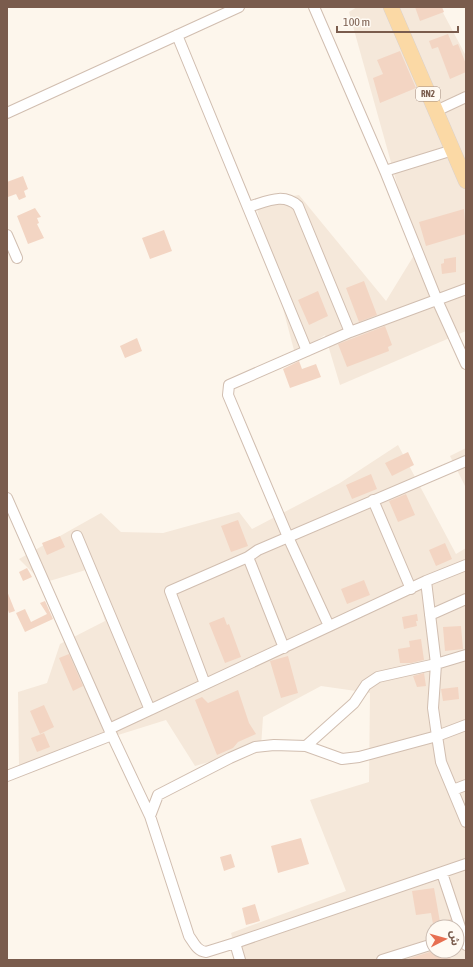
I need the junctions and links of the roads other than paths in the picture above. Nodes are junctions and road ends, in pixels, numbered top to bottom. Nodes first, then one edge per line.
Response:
1 (239, 7) edge
2 (314, 7) edge
3 (391, 7) edge
4 (177, 35) junction
5 (466, 97) edge
6 (436, 110) junction
7 (7, 113) edge
8 (452, 150) junction
9 (463, 163) edge
10 (385, 171) junction
11 (466, 181) edge
12 (248, 207) junction
13 (7, 235) edge
14 (17, 258) dead end
15 (466, 289) edge
16 (437, 300) junction
17 (350, 332) junction
18 (307, 351) junction
19 (466, 364) edge
20 (466, 461) edge
21 (7, 498) edge
22 (373, 500) junction
23 (77, 536) dead end
24 (288, 537) junction
25 (248, 557) junction
26 (466, 565) edge
27 (426, 581) junction
28 (411, 589) junction
29 (466, 599) edge
30 (430, 615) junction
31 (329, 626) junction
32 (284, 648) junction
33 (466, 655) edge
34 (436, 664) junction
35 (205, 684) junction
36 (150, 710) junction
37 (466, 726) edge
38 (110, 732) junction
39 (437, 736) junction
40 (306, 746) junction
41 (7, 776) edge
42 (466, 785) edge
43 (453, 790) junction
44 (150, 816) junction
45 (466, 822) edge
46 (466, 864) edge
47 (442, 873) junction
48 (456, 919) edge
49 (235, 943) junction
50 (425, 947) edge
51 (240, 960) edge
52 (382, 960) edge

1 - 4 street
2 - 10 street
3 - 6 main road, RN2
4 - 7 street
4 - 12 street
5 - 6 street
6 - 8 main road, RN2
8 - 9 main road, RN2
8 - 10 street
9 - 11 main road, RN2
10 - 16 street
12 - 17 street
12 - 18 street
13 - 14 street
15 - 16 street
16 - 17 street
16 - 19 street
17 - 18 street
18 - 24 street
20 - 22 street
21 - 38 street
22 - 24 street
22 - 28 street
23 - 36 street
24 - 25 street
24 - 31 street
25 - 32 street
25 - 35 street
26 - 27 street
27 - 28 street
27 - 30 street
28 - 31 street
29 - 30 street
30 - 34 street
31 - 32 street
32 - 35 street
33 - 34 street
34 - 39 street
34 - 40 street
35 - 36 street
36 - 38 street
37 - 39 street
38 - 41 street
38 - 44 street
39 - 40 street
39 - 43 street
40 - 44 street
42 - 43 street
43 - 45 street
44 - 49 street
46 - 47 street
47 - 48 street
47 - 49 street
49 - 51 street
50 - 52 street

